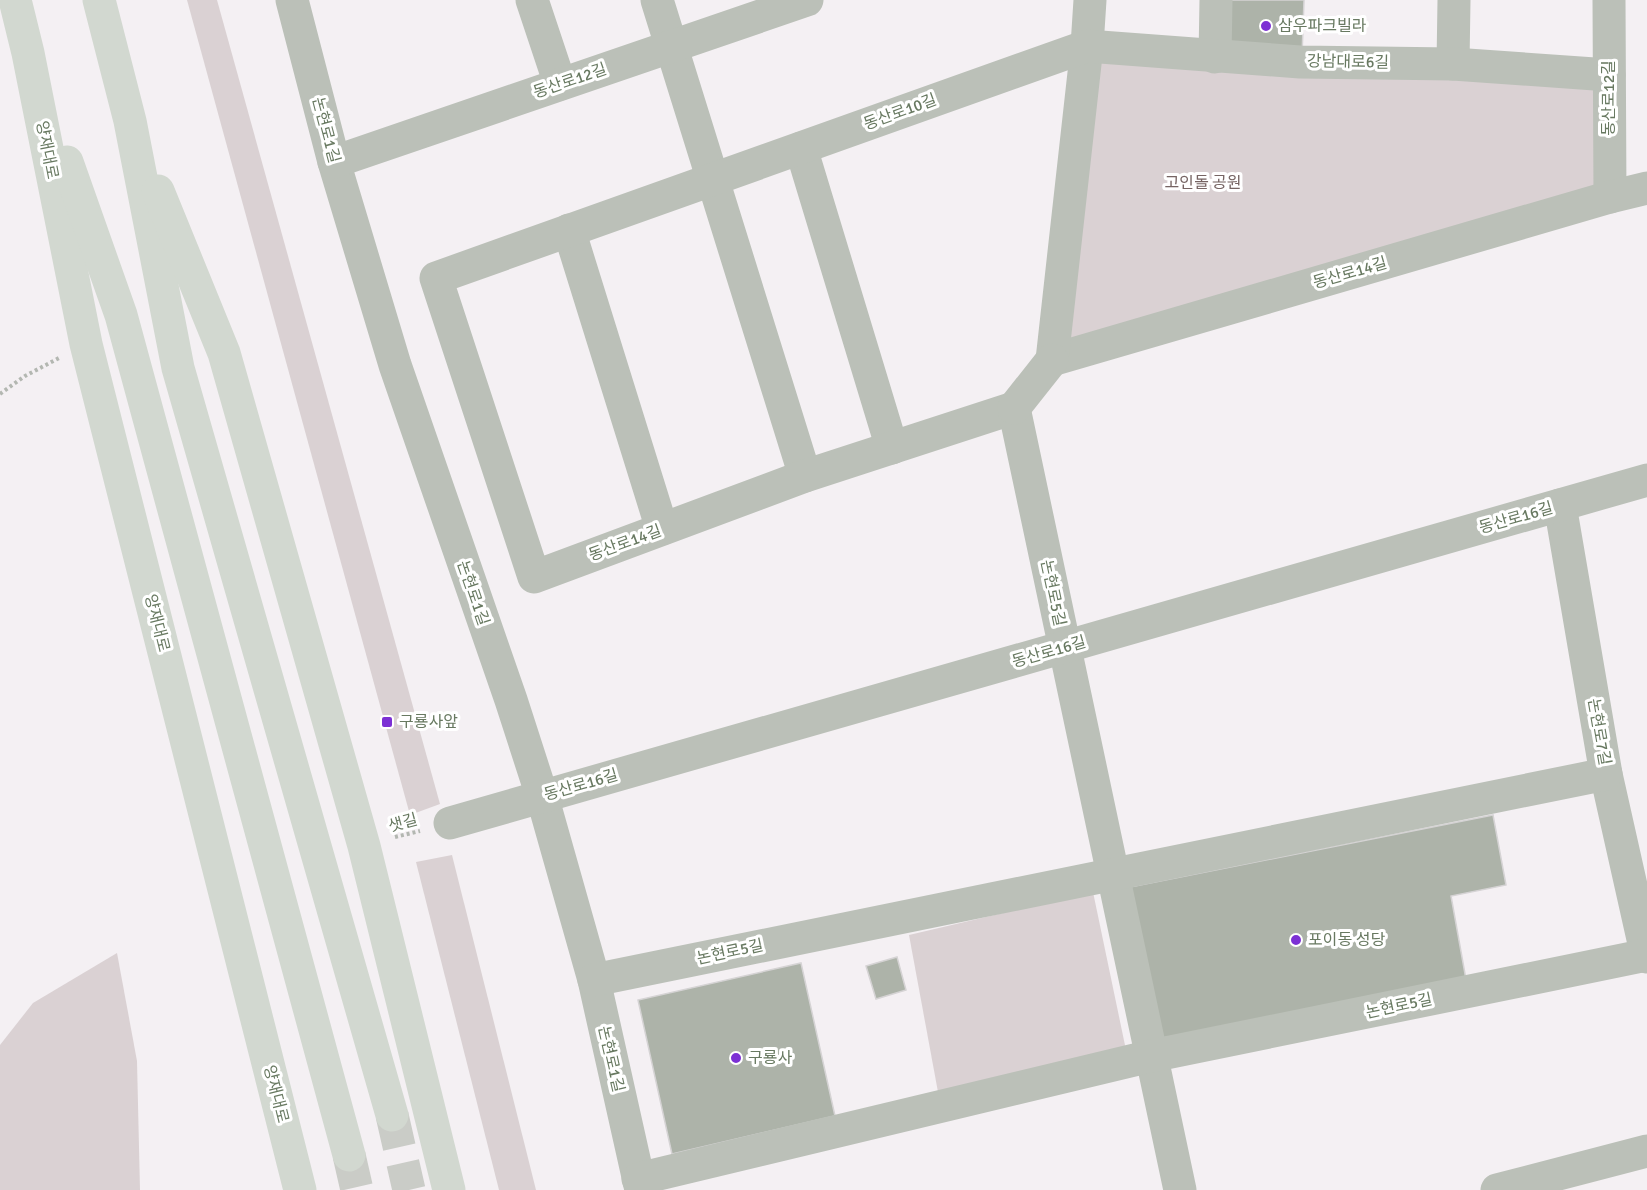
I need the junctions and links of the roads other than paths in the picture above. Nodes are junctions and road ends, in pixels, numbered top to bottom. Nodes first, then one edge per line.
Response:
1 (15, 0) edge
2 (99, 0) edge
3 (292, 0) edge
4 (532, 0) edge
5 (657, 0) edge
6 (807, 0) edge
7 (1090, 0) edge
8 (1216, 0) edge
9 (1454, 0) edge
10 (1609, 0) edge
11 (671, 46) junction
12 (1087, 46) junction
13 (28, 53) junction
14 (1215, 57) junction
15 (1453, 64) junction
16 (1609, 75) junction
17 (560, 84) junction
18 (130, 121) junction
19 (801, 148) junction
20 (334, 162) junction
21 (712, 179) junction
22 (1647, 188) edge
23 (1610, 197) junction
24 (569, 230) junction
25 (436, 278) joint
26 (1053, 360) junction
27 (1014, 408) junction
28 (892, 448) junction
29 (805, 476) junction
30 (1647, 480) edge
31 (1560, 505) junction
32 (662, 529) junction
33 (1064, 648) junction
34 (1606, 774) junction
35 (542, 796) junction
36 (450, 823) road end
37 (1112, 874) junction
38 (1647, 956) edge
39 (594, 980) junction
40 (1151, 1056) junction
41 (392, 1115) tunnel mouth
42 (1647, 1151) edge
43 (349, 1155) tunnel mouth
44 (640, 1184) edge
45 (300, 1190) edge
46 (449, 1190) edge
47 (1180, 1190) edge
48 (1497, 1190) edge

1 - 13 main road, 양재대로
2 - 18 main road
3 - 20 street, 논현로1길
4 - 17 street
5 - 11 street
6 - 11 street, 동산로12길
7 - 12 street
8 - 14 street
9 - 15 street
10 - 16 street, 동산로12길
11 - 17 street, 동산로12길
11 - 21 street
12 - 14 street, 강남대로6길
12 - 19 street, 동산로10길
12 - 26 street
13 - 43 main road, 양재대로
13 - 45 main road, 양재대로
14 - 15 street, 강남대로6길
15 - 16 street, 강남대로6길
16 - 23 street, 동산로12길
17 - 20 street, 동산로12길
18 - 41 main road
18 - 46 main road
19 - 21 street, 동산로10길
19 - 28 street
20 - 35 street, 논현로1길
21 - 24 street, 동산로10길
21 - 29 street
22 - 23 street, 동산로14길
23 - 26 street, 동산로14길
24 - 25 street, 동산로10길
24 - 32 street
25 - 32 street, 동산로14길
26 - 27 street
27 - 28 street, 동산로14길
27 - 33 street, 논현로5길
28 - 29 street, 동산로14길
29 - 32 street, 동산로14길
30 - 31 street, 동산로16길
31 - 33 street, 동산로16길
31 - 34 street, 논현로7길
33 - 35 street, 동산로16길
33 - 37 street, 논현로5길
34 - 37 street, 논현로5길
34 - 38 street, 논현로7길
35 - 36 street, 동산로16길
35 - 39 street, 논현로1길
37 - 39 street, 논현로5길
37 - 40 street, 논현로5길
38 - 40 street, 논현로5길
39 - 44 street, 논현로1길
40 - 44 street, 논현로5길
40 - 47 street, 논현로5길
42 - 48 street

